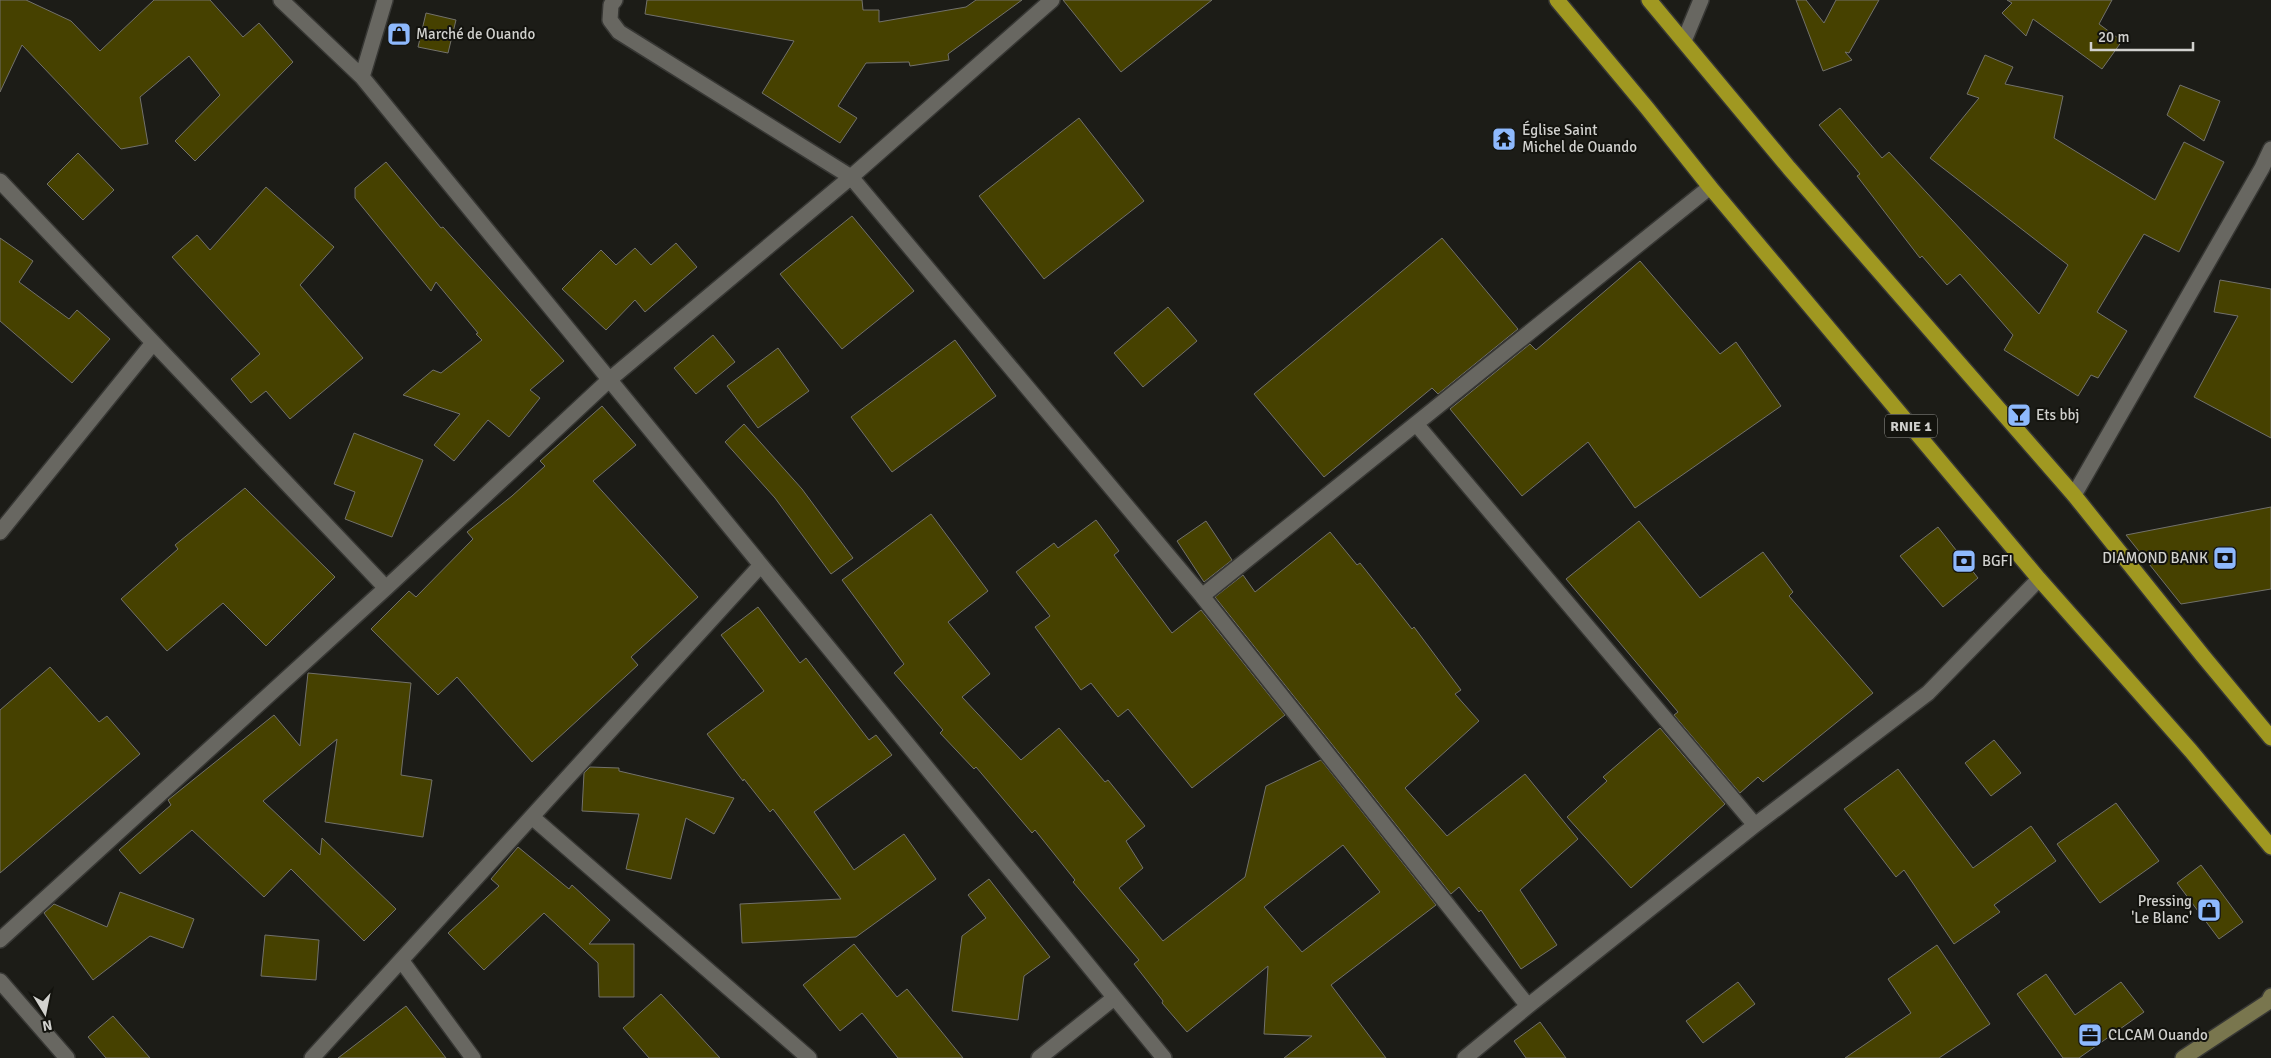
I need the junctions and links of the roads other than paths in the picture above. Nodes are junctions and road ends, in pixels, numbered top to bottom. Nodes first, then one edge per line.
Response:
1 (281, 0) edge
2 (385, 0) edge
3 (615, 0) edge
4 (1052, 0) edge
5 (1557, 0) edge
6 (1649, 0) edge
7 (1701, 0) edge
8 (1684, 41) junction
9 (362, 77) junction
10 (2271, 149) edge
11 (2267, 167) edge
12 (851, 177) junction
13 (0, 181) edge
14 (1710, 187) junction
15 (153, 343) junction
16 (609, 380) junction
17 (1417, 425) junction
18 (2074, 495) junction
19 (0, 532) edge
20 (760, 565) junction
21 (2039, 579) junction
22 (386, 588) junction
23 (1202, 596) junction
24 (2271, 738) edge
25 (532, 817) junction
26 (1755, 825) junction
27 (2271, 847) edge
28 (0, 940) edge
29 (401, 960) junction
30 (0, 981) edge
31 (2271, 996) edge
32 (1114, 998) junction
33 (1528, 1006) junction
34 (67, 1058) edge
35 (312, 1058) edge
36 (474, 1058) edge
37 (810, 1058) edge
38 (1039, 1058) edge
39 (1164, 1058) edge
40 (1466, 1058) edge
41 (2183, 1058) edge

1 - 9 street
2 - 9 street
3 - 12 street
4 - 12 street
5 - 14 highway, RNIE 1
6 - 8 highway
7 - 8 street
8 - 18 highway
9 - 16 street
10 - 11 street
11 - 18 street
12 - 16 street
12 - 23 street
13 - 15 street
14 - 17 street
14 - 21 highway, RNIE 1
15 - 19 street
15 - 22 street
16 - 20 street
16 - 22 street
17 - 23 street
17 - 26 street
18 - 24 highway
20 - 25 street
20 - 32 street
21 - 26 street
21 - 27 highway, RNIE 1
22 - 28 street
23 - 33 street
25 - 29 street
25 - 37 street
26 - 33 street
29 - 35 street
29 - 36 street
30 - 34 street
31 - 41 main road
32 - 38 street
32 - 39 street
33 - 40 street

